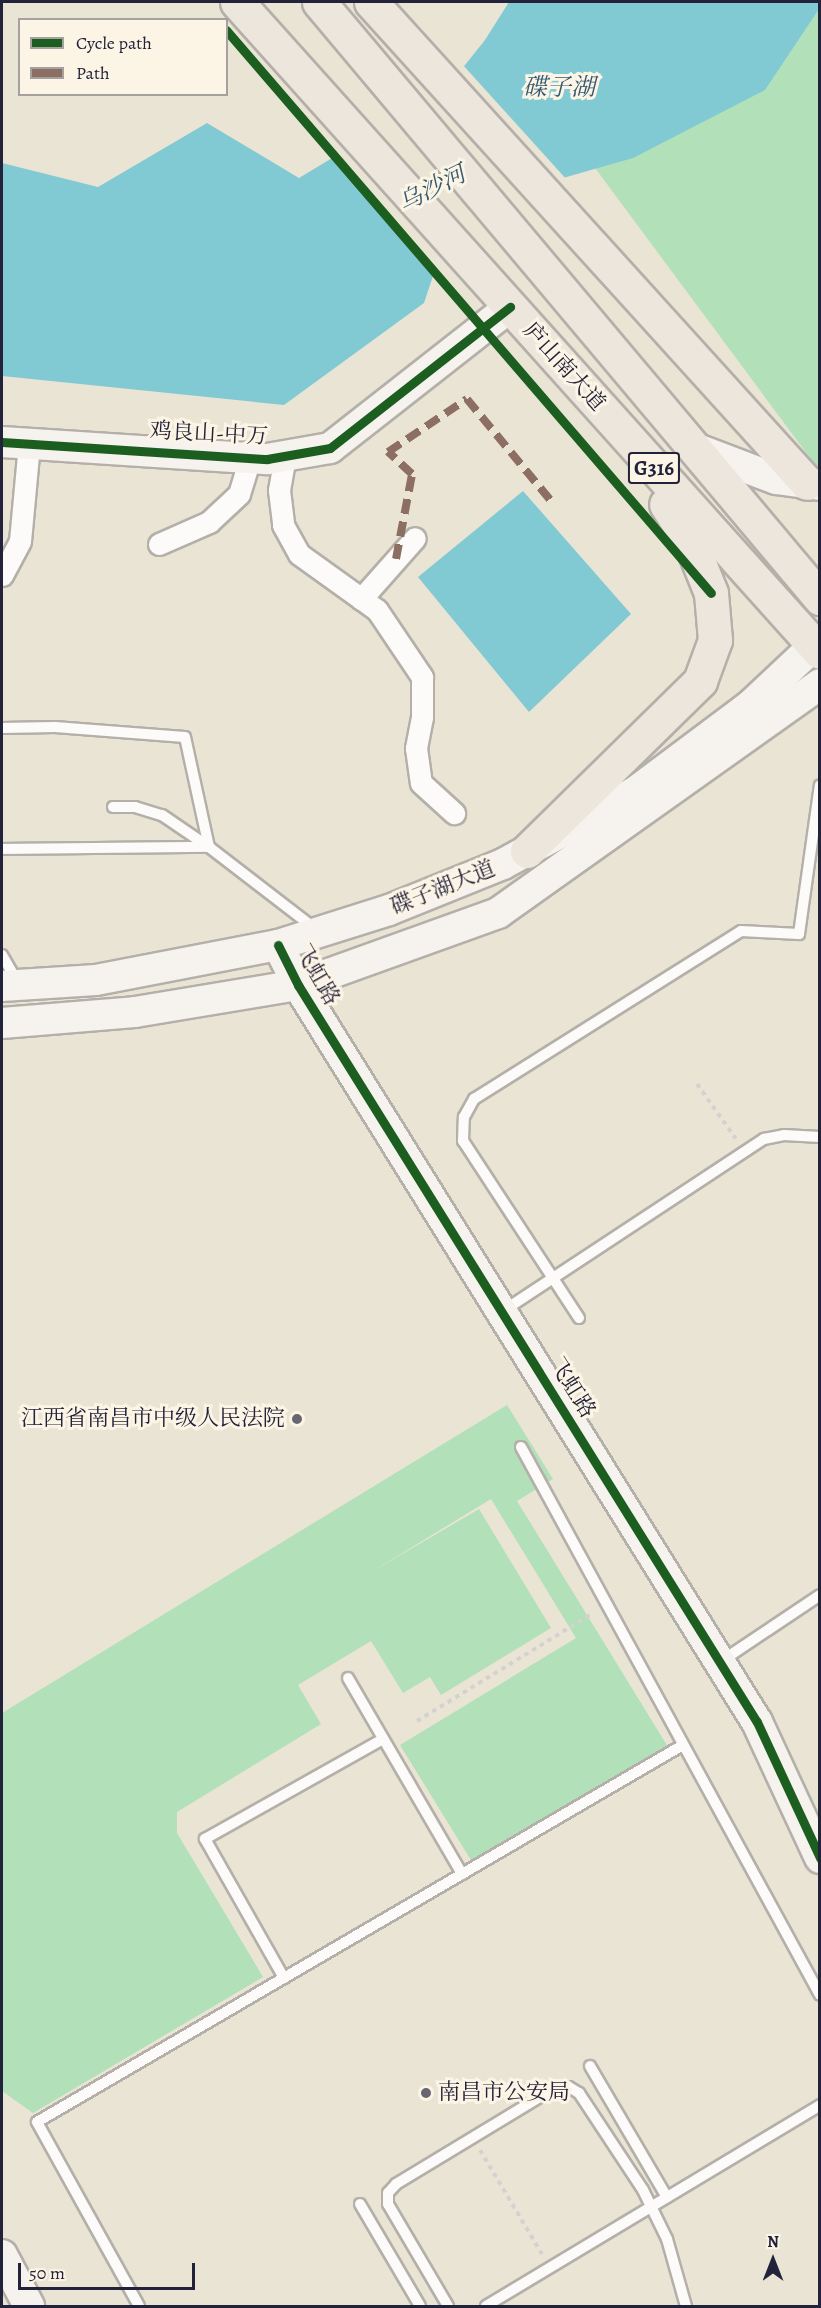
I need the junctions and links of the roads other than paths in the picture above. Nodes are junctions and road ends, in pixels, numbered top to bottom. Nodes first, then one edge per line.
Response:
1 (237, 2) edge
2 (319, 2) edge
3 (371, 2) edge
4 (510, 307) junction
5 (613, 422) junction
6 (15, 443) edge
7 (692, 447) junction
8 (285, 456) junction
9 (250, 458) junction
10 (813, 484) edge
11 (415, 538) dead end
12 (159, 544) dead end
13 (2, 575) edge
14 (819, 598) edge
15 (361, 599) junction
16 (818, 646) edge
17 (819, 684) edge
18 (2, 728) edge
19 (819, 785) edge
20 (113, 807) dead end
21 (454, 813) dead end
22 (209, 847) junction
23 (2, 849) edge
24 (528, 851) junction
25 (319, 932) junction
26 (278, 945) junction
27 (2, 955) edge
28 (298, 985) junction
29 (10, 986) edge
30 (2, 1023) edge
31 (819, 1137) edge
32 (554, 1279) junction
33 (501, 1312) junction
34 (579, 1318) dead end
35 (520, 1447) dead end
36 (819, 1594) edge
37 (720, 1662) junction
38 (348, 1678) dead end
39 (383, 1739) junction
40 (683, 1745) junction
41 (819, 1858) edge
42 (462, 1874) junction
43 (284, 1978) junction
44 (819, 1995) edge
45 (590, 2066) dead end
46 (819, 2104) edge
47 (667, 2197) junction
48 (360, 2204) dead end
49 (651, 2206) junction
50 (2, 2255) edge
51 (29, 2307) edge
52 (139, 2307) edge
53 (420, 2307) edge
54 (448, 2307) edge
55 (486, 2307) edge
56 (686, 2307) edge

1 - 4 main road, 庐山南大道 / G316
2 - 7 main road, 庐山南大道 / G316
3 - 10 main road
4 - 5 main road, 庐山南大道 / G316
4 - 8 main road, 鸡良山-中万
5 - 16 main road, 庐山南大道 / G316
5 - 24 main road
6 - 9 main road, 鸡良山-中万
6 - 13 street
7 - 10 main road
7 - 14 main road, 庐山南大道 / G316
8 - 9 main road, 鸡良山-中万
8 - 15 street
9 - 12 street
11 - 15 street
15 - 21 street
16 - 24 main road, 碟子湖大道
17 - 28 main road, 碟子湖大道
18 - 22 lane
19 - 32 lane
20 - 22 lane
22 - 23 lane
22 - 25 lane
24 - 25 main road, 碟子湖大道
25 - 26 main road, 碟子湖大道
26 - 28 main road, 飞虹路
26 - 29 main road, 碟子湖大道
27 - 29 lane
28 - 30 main road, 碟子湖大道
28 - 33 main road, 飞虹路
31 - 32 lane
32 - 33 lane
32 - 34 lane
33 - 37 main road, 飞虹路
35 - 40 lane
36 - 37 lane
37 - 41 main road, 飞虹路
38 - 39 lane
39 - 42 lane
39 - 43 lane
40 - 42 lane
40 - 44 lane
42 - 43 lane
43 - 52 lane
45 - 47 lane
46 - 47 lane
47 - 49 lane
48 - 53 lane
49 - 54 lane
49 - 55 lane
49 - 56 lane
50 - 51 main road

